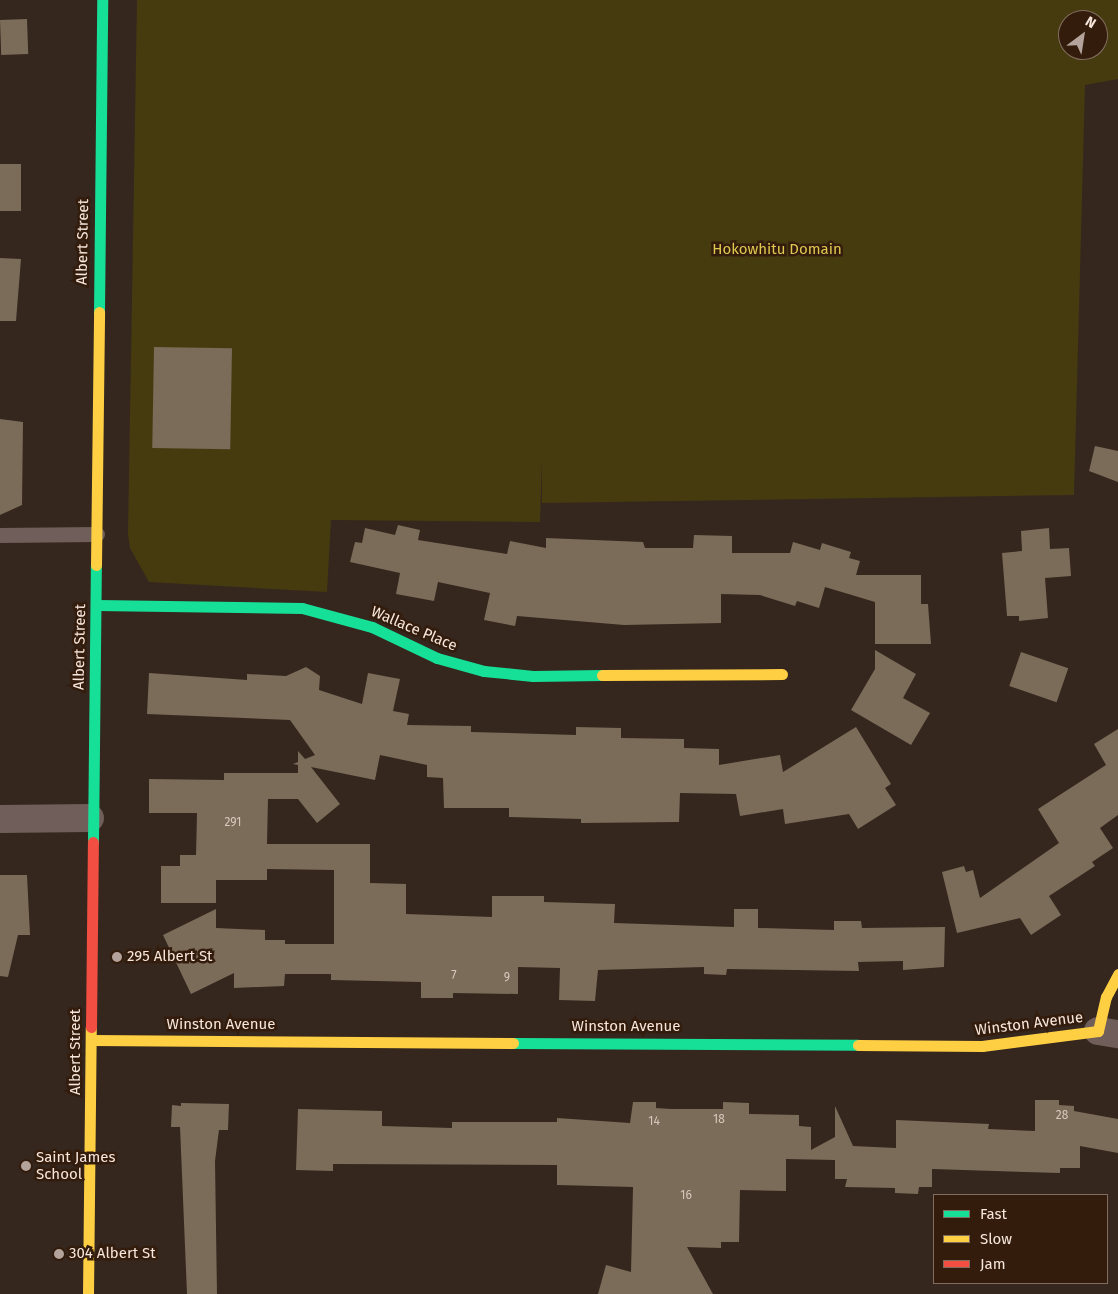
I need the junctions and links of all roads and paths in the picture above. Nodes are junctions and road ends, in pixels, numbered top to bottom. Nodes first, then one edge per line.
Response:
1 (102, 0) edge
2 (97, 534) junction
3 (0, 535) edge
4 (96, 605) junction
5 (782, 674) dead end
6 (90, 818) junction
7 (0, 819) edge
8 (1118, 974) edge
9 (1108, 1033) edge
10 (92, 1040) junction
11 (88, 1294) edge

1 - 2 street, Albert Street
2 - 3 lane
2 - 4 street, Albert Street
4 - 5 street, Wallace Place
4 - 6 street, Albert Street
6 - 7 street
6 - 10 street, Albert Street
8 - 9 street, Winston Avenue
9 - 10 street, Winston Avenue
10 - 11 street, Albert Street

